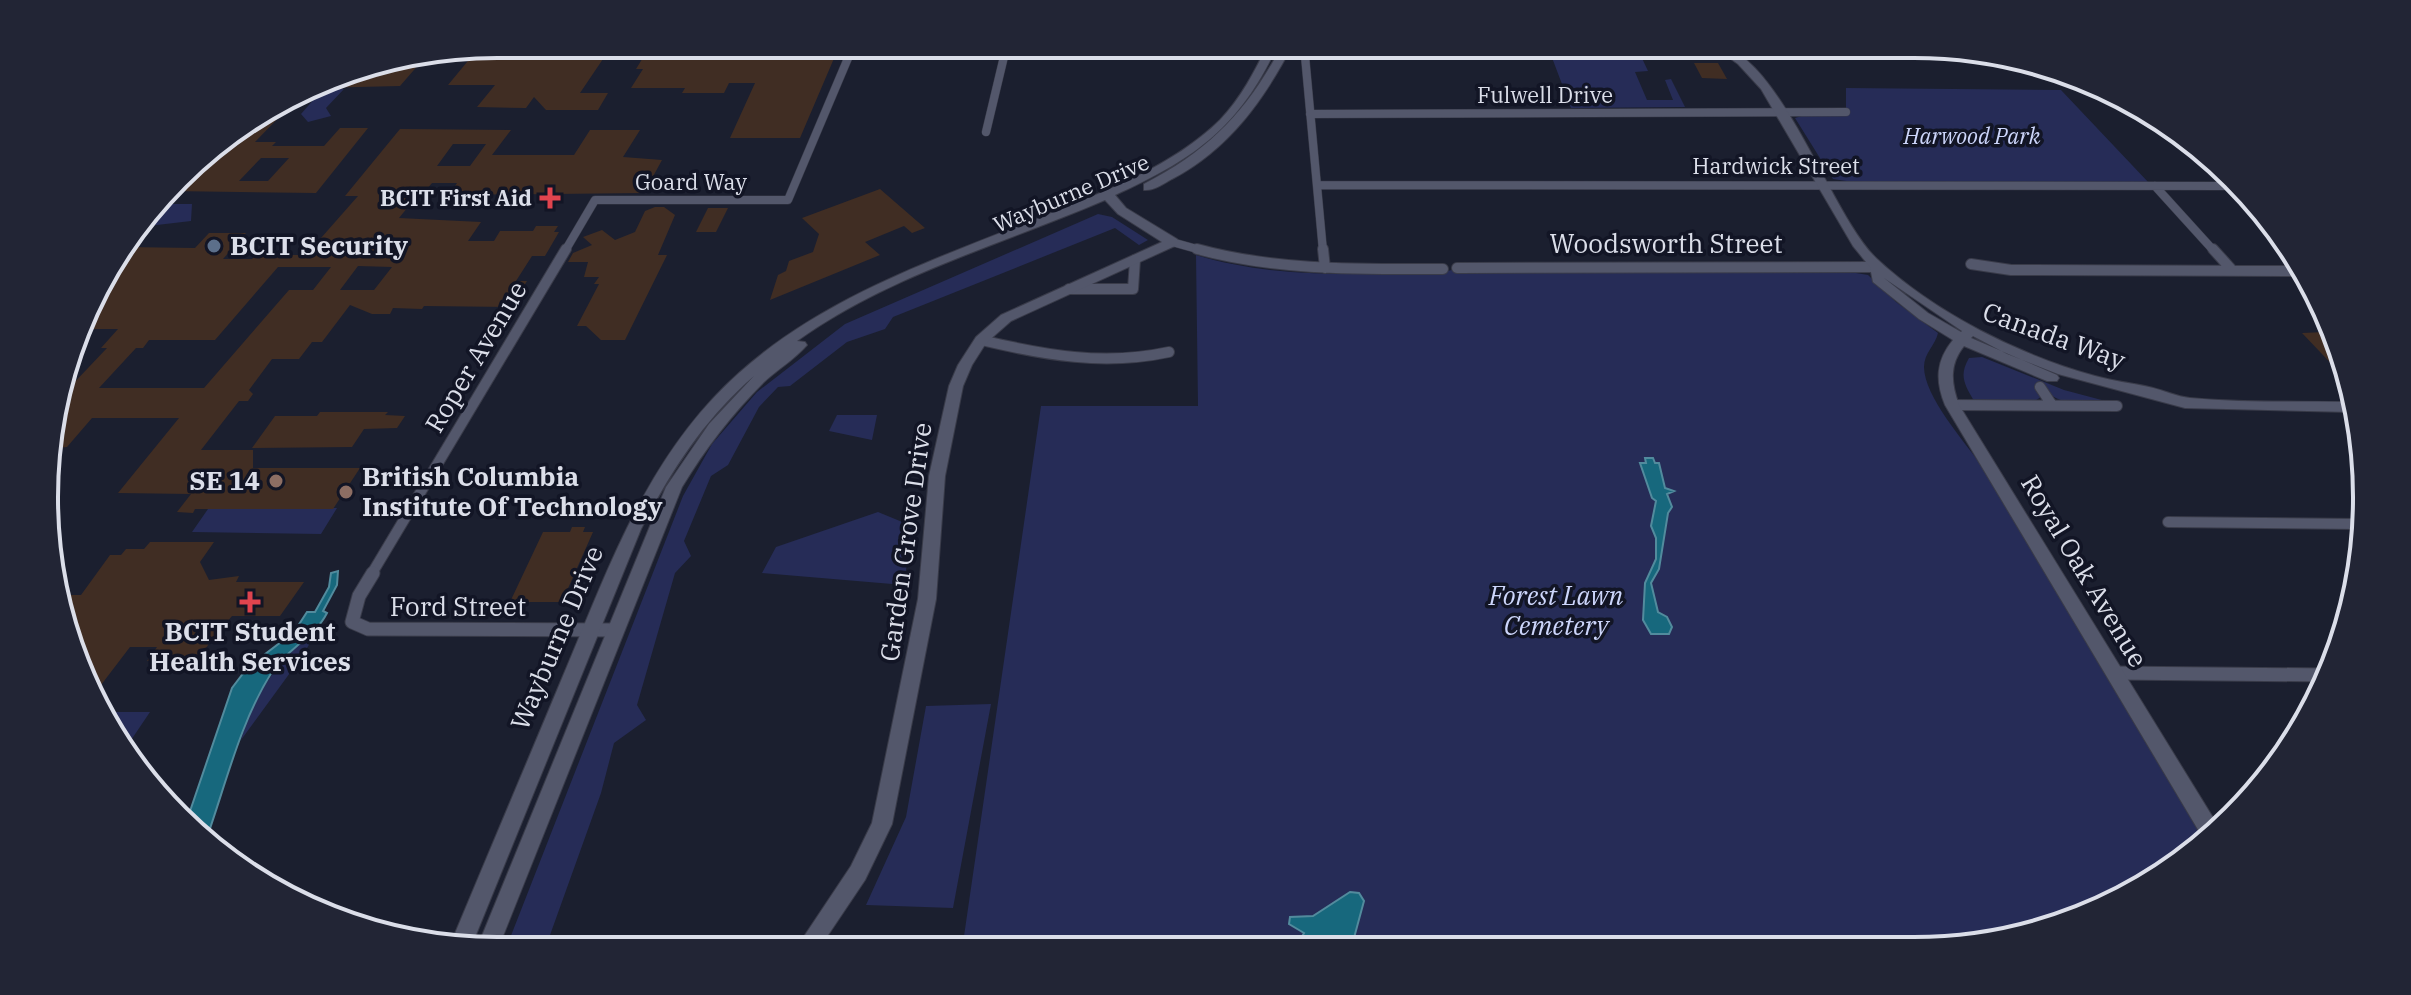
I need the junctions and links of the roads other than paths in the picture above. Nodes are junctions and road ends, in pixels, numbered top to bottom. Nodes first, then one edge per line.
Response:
1 (848, 58) edge
2 (1004, 58) edge
3 (1266, 58) edge
4 (1280, 58) edge
5 (1305, 58) edge
6 (1735, 58) edge
7 (1748, 58) edge
8 (1753, 72) junction
9 (1846, 112) dead end
10 (1781, 113) junction
11 (1310, 114) junction
12 (1228, 126) junction
13 (986, 132) dead end
14 (1823, 184) junction
15 (1317, 185) junction
16 (2155, 186) junction
17 (2223, 186) edge
18 (1110, 199) junction
19 (595, 200) joint
20 (1172, 242) junction
21 (1135, 260) junction
22 (1971, 264) dead end
23 (1875, 267) junction
24 (1325, 268) junction
25 (1457, 268) dead end
26 (1443, 269) dead end
27 (2232, 270) junction
28 (2290, 271) edge
29 (1069, 289) junction
30 (868, 299) junction
31 (1965, 336) junction
32 (981, 340) junction
33 (1169, 352) dead end
34 (2040, 387) dead end
35 (1952, 405) junction
36 (2052, 405) junction
37 (2117, 406) dead end
38 (2344, 407) edge
39 (2168, 522) dead end
40 (2352, 524) edge
41 (352, 622) joint
42 (591, 630) junction
43 (614, 630) junction
44 (2115, 673) junction
45 (2316, 675) edge
46 (2207, 825) edge
47 (465, 936) edge
48 (492, 937) edge
49 (815, 937) edge

1 - 19 street, Goard Way
2 - 13 street
3 - 12 street, Wayburne Drive
4 - 12 street, Wayburne Drive
5 - 11 street
6 - 8 street, Canada Way
7 - 8 street
8 - 10 street, Canada Way
9 - 10 street, Fulwell Drive
10 - 11 street, Fulwell Drive
10 - 14 street, Canada Way
11 - 15 street
12 - 18 street, Wayburne Drive
14 - 15 street, Hardwick Street
14 - 16 street, Hardwick Street
14 - 23 street, Canada Way
15 - 24 street
16 - 17 street, Hardwick Street
16 - 27 street
18 - 20 street
18 - 30 street, Wayburne Drive
19 - 41 street, Roper Avenue
20 - 21 street, Garden Grove Drive
20 - 24 street
21 - 29 street, Garden Grove Drive
21 - 29 street
22 - 27 street
23 - 25 street, Woodsworth Street
23 - 31 street, Canada Way
24 - 26 street
27 - 28 street
29 - 32 street, Garden Grove Drive
30 - 42 street, Wayburne Drive
30 - 43 street, Wayburne Drive
31 - 35 street, Royal Oak Avenue
31 - 38 street, Canada Way
32 - 33 street
32 - 49 street, Garden Grove Drive
34 - 36 street
35 - 36 street
35 - 44 street, Royal Oak Avenue
36 - 37 street
39 - 40 street
41 - 42 street, Ford Street
42 - 43 street, Ford Street
42 - 47 street, Wayburne Drive
43 - 48 street, Wayburne Drive
44 - 45 street
44 - 46 street, Royal Oak Avenue

